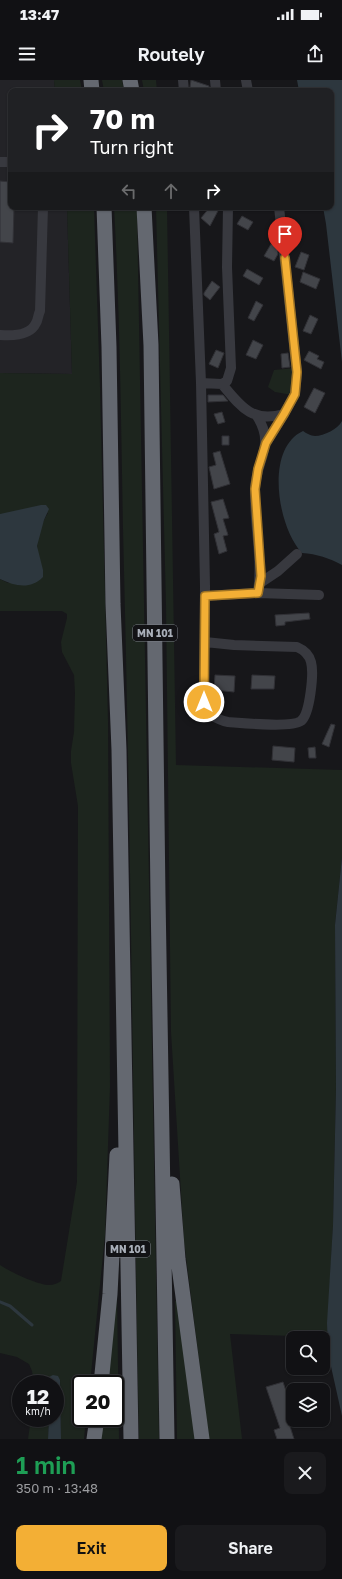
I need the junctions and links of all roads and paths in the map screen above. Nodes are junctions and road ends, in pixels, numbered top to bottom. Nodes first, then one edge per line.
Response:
1 (43, 210) edge
2 (104, 210) edge
3 (144, 210) edge
4 (194, 210) edge
5 (228, 210) edge
6 (279, 210) edge
7 (0, 335) edge
8 (201, 383) junction
9 (222, 384) junction
10 (284, 414) junction
11 (257, 416) junction
12 (266, 443) junction
13 (297, 554) dead end
14 (259, 588) junction
15 (319, 595) dead end
16 (205, 596) junction
17 (204, 642) junction
18 (124, 1058) junction
19 (162, 1059) junction
20 (102, 1375) edge
21 (96, 1427) edge
22 (94, 1439) edge
23 (131, 1439) edge
24 (167, 1439) edge
25 (202, 1439) edge

1 - 7 lane
2 - 18 highway, MN 101
3 - 19 highway, MN 101
4 - 8 lane
5 - 9 lane
6 - 10 lane
8 - 9 lane
8 - 16 lane
9 - 11 lane
10 - 11 lane
10 - 12 lane
11 - 12 lane
12 - 14 lane
13 - 14 lane
14 - 15 lane
14 - 16 lane
16 - 17 lane
17 - 17 lane
18 - 20 highway
18 - 23 highway, MN 101
19 - 24 highway, MN 101
19 - 25 highway
21 - 22 highway

